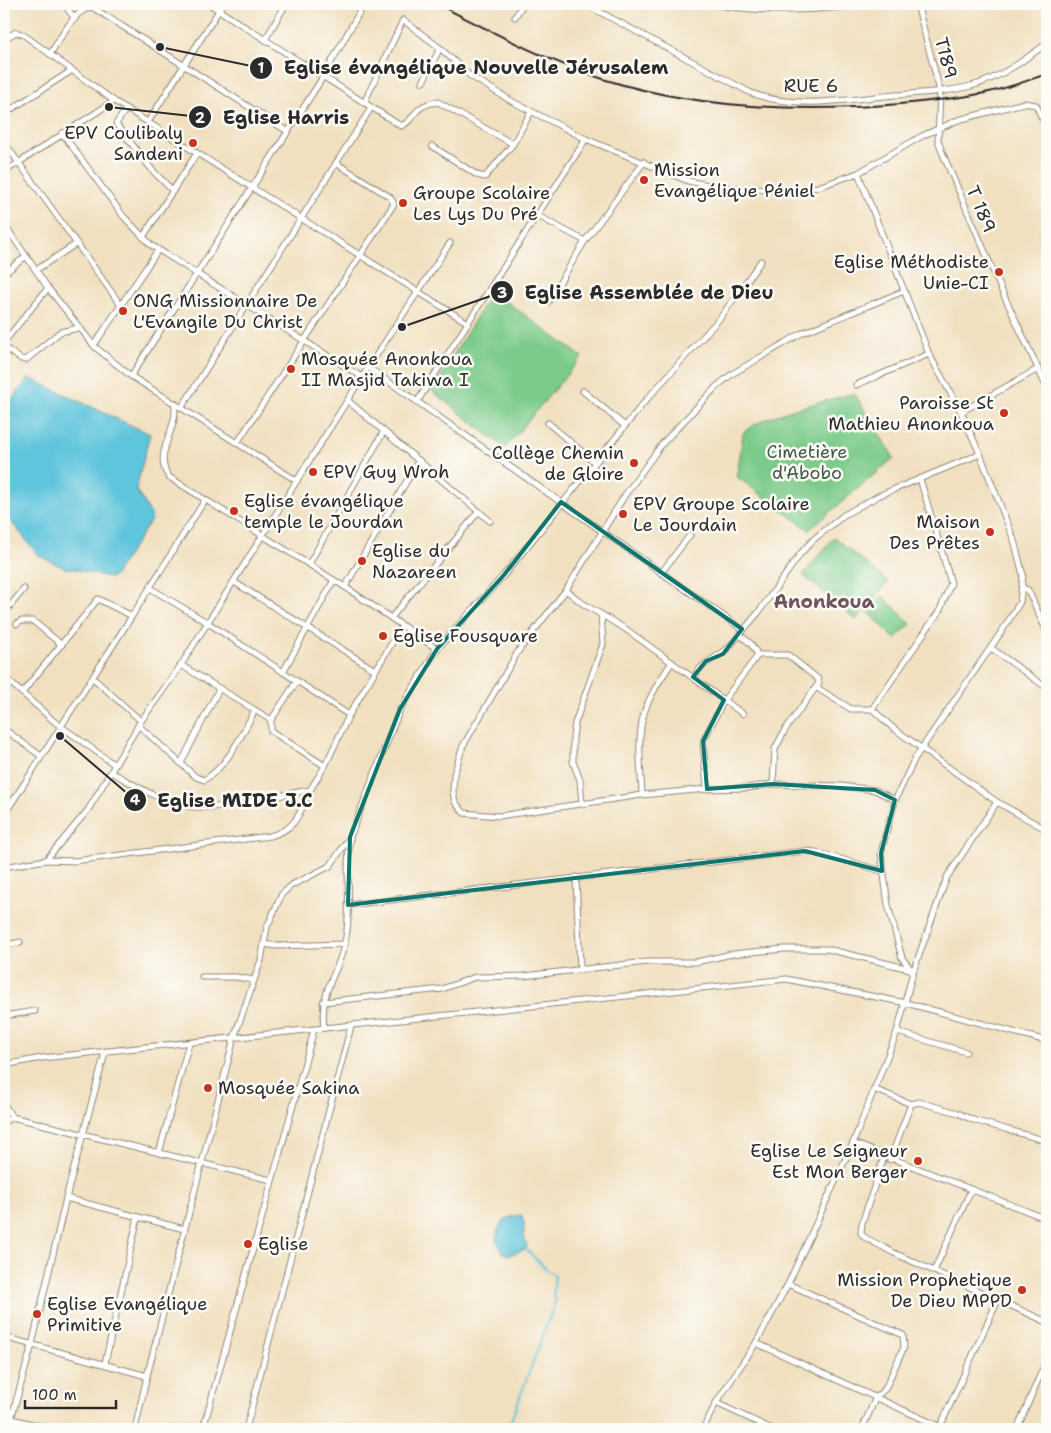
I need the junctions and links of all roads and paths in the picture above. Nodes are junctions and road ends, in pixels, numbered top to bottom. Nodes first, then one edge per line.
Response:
1 (64, 4) edge
2 (209, 4) edge
3 (223, 4) edge
4 (286, 4) edge
5 (364, 4) edge
6 (523, 4) edge
7 (586, 4) edge
8 (713, 4) edge
9 (869, 4) edge
10 (917, 4) edge
11 (219, 10) junction
12 (515, 17) dead end
13 (75, 19) junction
14 (4, 39) edge
15 (265, 40) junction
16 (1047, 43) edge
17 (440, 48) junction
18 (50, 54) junction
19 (184, 66) junction
20 (71, 71) junction
21 (323, 77) junction
22 (422, 82) dead end
23 (940, 91) junction
24 (114, 101) junction
25 (364, 103) junction
26 (371, 108) junction
27 (126, 109) junction
28 (531, 112) junction
29 (4, 114) edge
30 (148, 122) junction
31 (1047, 129) edge
32 (938, 130) junction
33 (288, 131) junction
34 (62, 133) junction
35 (586, 139) junction
36 (4, 142) edge
37 (513, 144) junction
38 (432, 146) dead end
39 (197, 153) junction
40 (19, 162) junction
41 (644, 162) junction
42 (336, 163) junction
43 (4, 172) edge
44 (858, 173) junction
45 (250, 187) junction
46 (173, 191) junction
47 (538, 216) junction
48 (301, 220) junction
49 (4, 224) edge
50 (143, 237) junction
51 (585, 241) junction
52 (450, 243) dead end
53 (76, 244) junction
54 (158, 250) junction
55 (26, 256) junction
56 (358, 256) junction
57 (762, 262) dead end
58 (36, 270) junction
59 (4, 274) edge
60 (196, 274) junction
61 (48, 288) junction
62 (904, 291) junction
63 (420, 293) junction
64 (548, 302) dead end
65 (120, 304) junction
66 (245, 306) junction
67 (468, 323) junction
68 (78, 328) junction
69 (4, 342) edge
70 (303, 342) junction
71 (94, 346) junction
72 (4, 347) edge
73 (929, 354) junction
74 (369, 368) junction
75 (1038, 369) junction
76 (131, 376) junction
77 (362, 377) junction
78 (856, 385) dead end
79 (1047, 388) edge
80 (584, 391) dead end
81 (348, 401) junction
82 (418, 402) junction
83 (175, 403) junction
84 (182, 407) junction
85 (961, 412) junction
86 (548, 423) dead end
87 (625, 426) junction
88 (384, 431) junction
89 (237, 443) junction
90 (980, 454) junction
91 (419, 460) junction
92 (594, 462) junction
93 (920, 479) junction
94 (297, 481) junction
95 (205, 500) junction
96 (561, 502) junction
97 (478, 510) junction
98 (490, 521) dead end
99 (602, 531) junction
100 (263, 535) junction
101 (690, 535) dead end
102 (309, 564) junction
103 (661, 573) junction
104 (334, 580) junction
105 (234, 582) junction
106 (345, 587) junction
107 (150, 588) junction
108 (1023, 588) junction
109 (24, 589) dead end
110 (566, 590) junction
111 (4, 613) edge
112 (601, 614) junction
113 (132, 616) junction
114 (391, 618) junction
115 (208, 623) junction
116 (17, 624) dead end
117 (402, 626) junction
118 (307, 628) junction
119 (741, 632) junction
120 (1047, 632) edge
121 (62, 646) junction
122 (991, 648) junction
123 (437, 649) junction
124 (758, 654) junction
125 (672, 662) junction
126 (181, 665) junction
127 (375, 670) junction
128 (283, 672) junction
129 (694, 677) junction
130 (4, 678) edge
131 (93, 678) junction
132 (298, 681) junction
133 (817, 688) junction
134 (1047, 688) edge
135 (219, 689) junction
136 (22, 693) junction
137 (724, 700) junction
138 (872, 709) junction
139 (255, 710) junction
140 (743, 714) dead end
141 (349, 715) junction
142 (271, 720) junction
143 (139, 723) junction
144 (60, 726) junction
145 (4, 728) edge
146 (922, 748) junction
147 (41, 756) junction
148 (180, 763) junction
149 (115, 765) junction
150 (325, 766) junction
151 (111, 772) junction
152 (773, 784) junction
153 (707, 789) junction
154 (310, 790) junction
155 (642, 795) junction
156 (895, 800) junction
157 (997, 802) junction
158 (582, 804) junction
159 (4, 815) edge
160 (1047, 830) edge
161 (350, 837) junction
162 (46, 860) junction
163 (4, 867) edge
164 (882, 871) junction
165 (576, 877) junction
166 (348, 905) junction
167 (20, 942) dead end
168 (264, 944) junction
169 (345, 944) junction
170 (4, 946) edge
171 (580, 970) junction
172 (911, 970) junction
173 (202, 977) dead end
174 (254, 980) junction
175 (323, 1002) junction
176 (906, 1003) junction
177 (35, 1011) dead end
178 (4, 1016) edge
179 (351, 1026) junction
180 (324, 1028) junction
181 (314, 1030) junction
182 (897, 1032) junction
183 (234, 1038) junction
184 (1047, 1041) edge
185 (189, 1043) junction
186 (966, 1052) dead end
187 (105, 1053) junction
188 (4, 1065) edge
189 (874, 1089) junction
190 (4, 1104) edge
191 (911, 1104) junction
192 (12, 1117) junction
193 (4, 1122) edge
194 (83, 1134) junction
195 (1047, 1142) edge
196 (853, 1143) junction
197 (159, 1153) junction
198 (887, 1159) junction
199 (202, 1163) junction
200 (271, 1180) junction
201 (971, 1190) junction
202 (66, 1198) junction
203 (138, 1217) junction
204 (1047, 1220) edge
205 (184, 1229) junction
206 (934, 1271) junction
207 (788, 1284) junction
208 (998, 1300) junction
209 (1047, 1322) edge
210 (4, 1337) edge
211 (756, 1343) junction
212 (32, 1345) junction
213 (1047, 1360) edge
214 (105, 1363) junction
215 (147, 1376) junction
216 (876, 1398) junction
217 (716, 1403) junction
218 (4, 1417) edge
219 (11, 1419) junction
220 (941, 1428) edge
221 (52, 1429) edge
222 (135, 1429) edge
223 (203, 1429) edge
224 (246, 1429) edge
225 (703, 1429) edge
226 (772, 1429) edge
227 (862, 1429) edge
228 (1017, 1429) edge

1 - 13 street
2 - 11 street
3 - 11 street
4 - 15 street
5 - 21 street
6 - 12 street
7 - 23 street, RUE 6
8 - 9 street
10 - 23 street, T189
11 - 15 street
11 - 19 street
13 - 18 street
13 - 19 street
14 - 18 street
15 - 21 street
16 - 23 street, RUE 6
17 - 22 street
17 - 25 street
17 - 28 street
18 - 20 street
19 - 30 street
19 - 33 street
20 - 24 street
20 - 29 street
21 - 25 street
21 - 33 street
23 - 32 street, T 189
24 - 27 street
24 - 34 street
25 - 26 street
26 - 37 street
26 - 42 street
27 - 30 street
27 - 46 street
28 - 35 street
28 - 37 street
30 - 39 street
31 - 32 street
32 - 44 street
32 - 75 street, T 189
33 - 45 street
34 - 40 street
34 - 50 street
35 - 41 street
35 - 47 street
36 - 40 street
37 - 38 street
39 - 45 street
39 - 46 street
40 - 43 street
40 - 53 street
41 - 44 street
41 - 51 street
42 - 48 street
42 - 56 street
44 - 62 street
45 - 48 street
45 - 60 street
46 - 50 street
47 - 51 street
47 - 67 street
48 - 56 street
48 - 66 street
49 - 55 street
50 - 54 street
51 - 64 street
52 - 63 street
53 - 58 street
53 - 65 street
54 - 60 street
54 - 65 street
55 - 58 street
55 - 59 street
56 - 63 street
56 - 70 street
57 - 87 street
58 - 61 street
60 - 66 street
60 - 76 street
61 - 68 street
61 - 69 street
62 - 73 street
62 - 99 street
63 - 67 street
63 - 74 street
65 - 71 street
66 - 70 street
66 - 84 street
67 - 82 street
68 - 71 street
68 - 72 street
70 - 77 street
70 - 89 street
71 - 76 street
73 - 78 street
73 - 85 street
74 - 77 street
74 - 82 street
75 - 79 street, T 189
75 - 85 street
76 - 83 street
77 - 81 street
80 - 87 street
81 - 88 street
81 - 94 street
82 - 96 street
83 - 84 street
83 - 95 street
84 - 89 street
85 - 90 street
86 - 92 street
87 - 92 street
88 - 91 street
88 - 102 street
89 - 94 street
90 - 93 street
90 - 108 street
91 - 97 street
91 - 106 street
92 - 96 street
93 - 119 street
93 - 138 street
94 - 100 street
95 - 100 street
95 - 107 street
96 - 99 street
96 - 123 street
97 - 98 street
97 - 114 street
99 - 103 street
99 - 110 street
100 - 102 street
100 - 105 street
101 - 103 street
102 - 104 street
103 - 119 street
104 - 106 street
104 - 118 street
105 - 115 street
105 - 118 street
106 - 114 street
107 - 113 street
107 - 115 street
108 - 120 street
108 - 122 street
109 - 111 street
110 - 112 street
110 - 158 street
112 - 125 street
112 - 158 street
113 - 121 street
113 - 131 street
114 - 117 street
115 - 126 street
115 - 128 street
116 - 121 street
117 - 123 street
117 - 127 street
118 - 127 street
118 - 128 street
119 - 124 street
119 - 129 street
121 - 136 street
122 - 134 street
122 - 146 street
123 - 161 street
124 - 133 street
124 - 137 street
125 - 129 street
125 - 155 street
126 - 135 street
126 - 143 street
127 - 141 street
128 - 132 street
129 - 137 street
130 - 136 street
131 - 143 street
131 - 144 street
132 - 141 street
132 - 142 street
133 - 138 street
133 - 152 street
135 - 139 street
135 - 148 street
136 - 144 street
137 - 140 street
137 - 153 street
138 - 146 street
139 - 142 street
139 - 148 street
141 - 150 street
142 - 150 street
143 - 148 street
143 - 149 street
144 - 147 street
144 - 149 street
145 - 147 street
146 - 156 street
146 - 157 street
147 - 159 street
149 - 151 street
150 - 154 street
151 - 154 street
151 - 162 street
152 - 153 street
152 - 156 street
153 - 155 street
154 - 162 street
155 - 158 street
156 - 164 street
157 - 160 street
157 - 172 street
161 - 166 street
161 - 168 street
162 - 163 street
164 - 165 street
164 - 172 street
165 - 166 street
165 - 171 street
166 - 169 street
167 - 170 street
168 - 169 street
168 - 174 street
169 - 175 street
171 - 172 street
171 - 175 street
172 - 176 street
173 - 174 street
174 - 183 street
175 - 180 street
176 - 179 street
176 - 182 street
176 - 184 street
177 - 178 street
179 - 180 street
179 - 224 street
180 - 181 street
181 - 183 street
181 - 200 street
182 - 186 street
182 - 189 street
183 - 185 street
183 - 199 street
185 - 187 street
185 - 197 street
187 - 188 street
187 - 194 street
189 - 191 street
189 - 196 street
190 - 192 street
191 - 195 street
191 - 198 street
192 - 193 street
192 - 194 street
194 - 197 street
194 - 202 street
196 - 198 street
196 - 207 street
197 - 199 street
198 - 201 street
198 - 206 street
199 - 200 street
199 - 205 street
200 - 223 street
201 - 204 street
201 - 206 street
202 - 203 street
202 - 212 street
203 - 205 street
203 - 214 street
205 - 215 street
206 - 208 street
207 - 211 street
207 - 216 street
208 - 209 street
208 - 220 street
210 - 212 street
211 - 216 street
211 - 217 street
212 - 214 street
212 - 219 street
213 - 228 street
214 - 215 street
215 - 222 street
216 - 220 street
216 - 227 street
217 - 225 street
217 - 226 street
218 - 219 street
219 - 221 street

